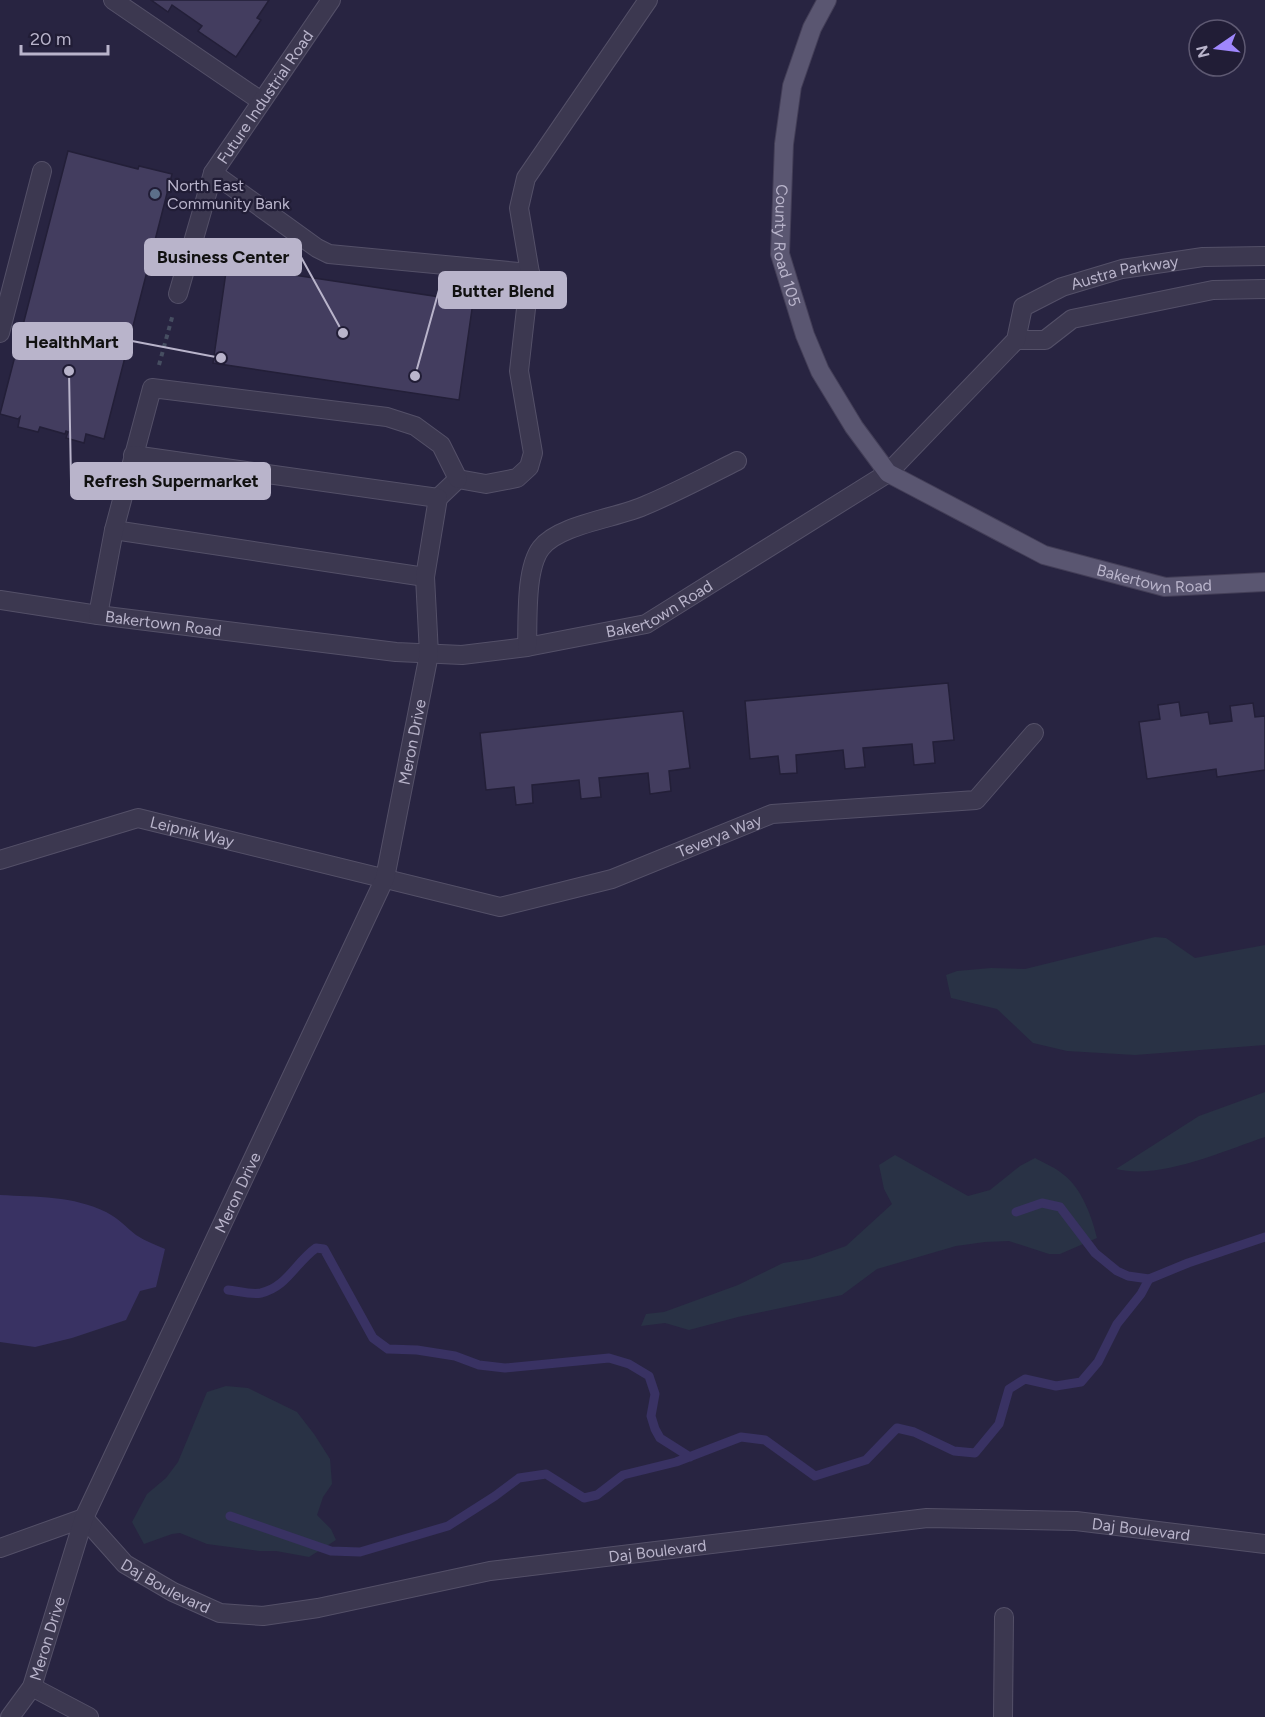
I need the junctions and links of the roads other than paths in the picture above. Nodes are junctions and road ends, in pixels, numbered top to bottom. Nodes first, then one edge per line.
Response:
1 (113, 0) edge
2 (331, 0) edge
3 (648, 0) edge
4 (827, 0) edge
5 (261, 101) junction
6 (42, 171) dead end
7 (213, 173) junction
8 (1265, 256) edge
9 (530, 273) junction
10 (1265, 289) edge
11 (178, 294) road end
12 (0, 333) edge
13 (1016, 340) junction
14 (133, 455) junction
15 (737, 461) dead end
16 (888, 473) junction
17 (458, 479) junction
18 (438, 498) junction
19 (114, 530) junction
20 (425, 577) junction
21 (1265, 582) edge
22 (0, 600) edge
23 (98, 615) junction
24 (527, 647) junction
25 (429, 654) junction
26 (1034, 733) dead end
27 (0, 860) edge
28 (385, 878) junction
29 (84, 1518) junction
30 (1265, 1544) edge
31 (0, 1548) edge
32 (1004, 1617) dead end
33 (32, 1687) junction
34 (10, 1717) edge
35 (89, 1717) edge
36 (1003, 1717) edge

1 - 5 street
2 - 5 street, Future Industrial Road
3 - 9 street
4 - 16 main road, County Road 105
5 - 7 street, Future Industrial Road
6 - 12 street
7 - 9 street
7 - 11 street, Future Industrial Road
8 - 13 street, Austra Parkway
9 - 17 street
10 - 13 street, Austra Parkway
13 - 16 street
14 - 17 street
14 - 18 street
14 - 19 street
15 - 24 street
16 - 21 main road, Bakertown Road
16 - 24 street, Bakertown Road
17 - 18 street
18 - 20 street, Meron Drive
19 - 20 street
19 - 23 street
20 - 25 street, Meron Drive
22 - 23 street, Bakertown Road
23 - 25 street, Bakertown Road
24 - 25 street, Bakertown Road
25 - 28 street, Meron Drive
26 - 28 street, Teverya Way
27 - 28 street, Leipnik Way
28 - 29 street, Meron Drive
29 - 30 street, Daj Boulevard
29 - 31 street
29 - 33 street, Meron Drive
32 - 36 street
33 - 34 street, Meron Drive
33 - 35 street

